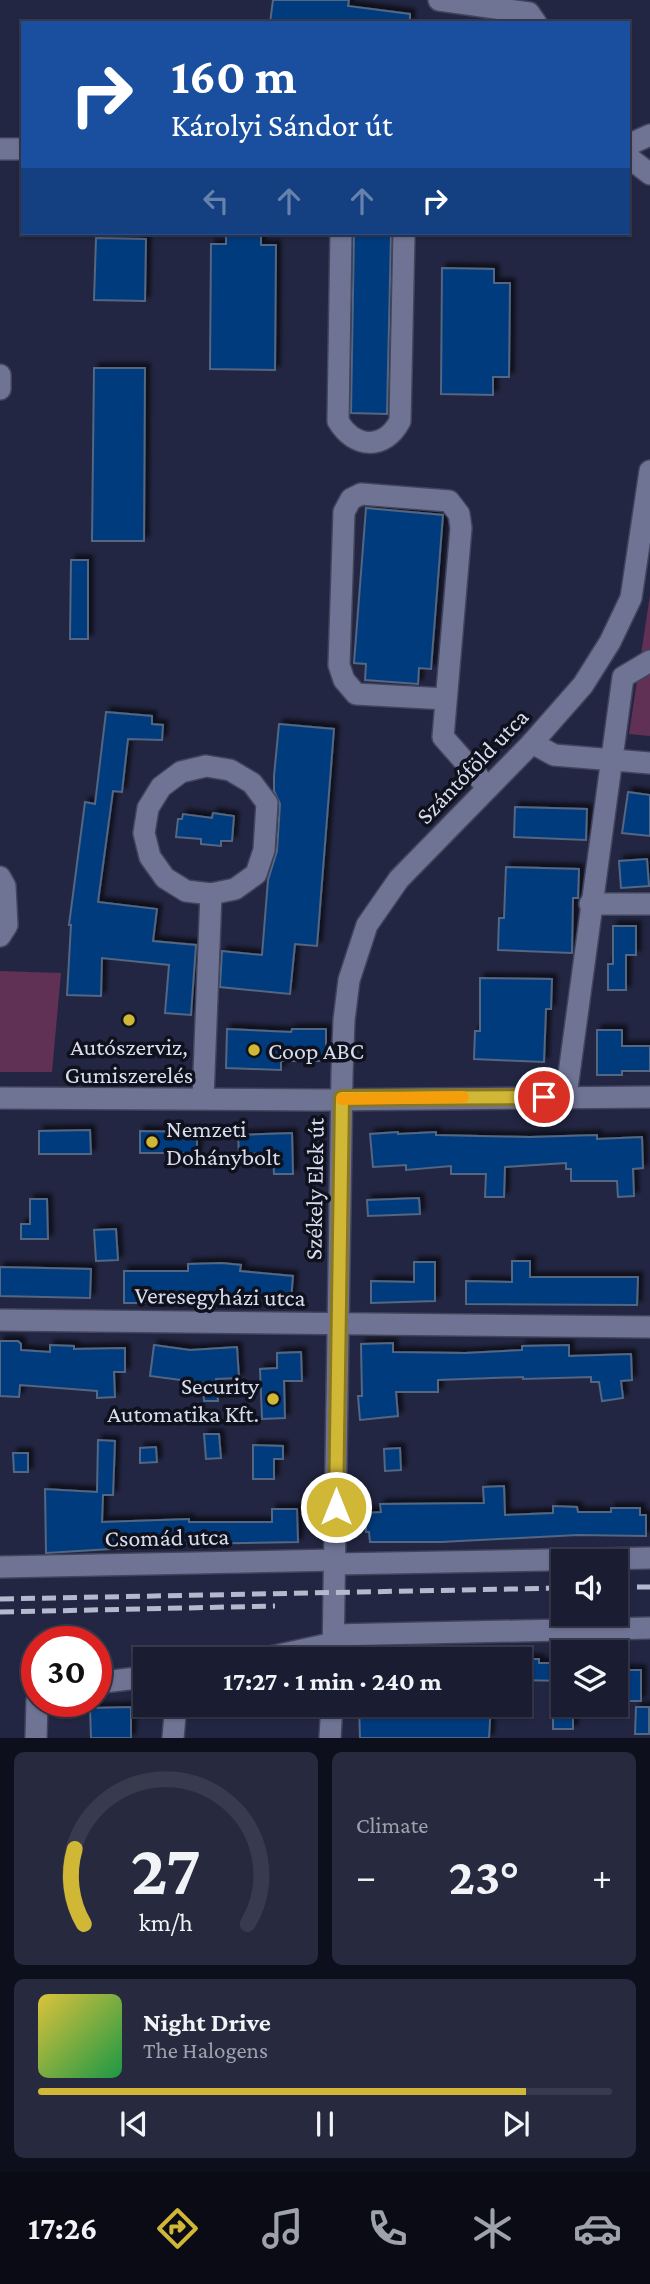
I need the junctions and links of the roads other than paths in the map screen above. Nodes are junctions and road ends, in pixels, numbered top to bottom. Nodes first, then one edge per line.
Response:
1 (439, 0) edge
2 (486, 4) edge
3 (535, 21) edge
4 (650, 135) edge
5 (630, 144) edge
6 (0, 149) edge
7 (21, 149) edge
8 (630, 159) edge
9 (650, 174) edge
10 (341, 235) edge
11 (404, 235) edge
12 (0, 375) edge
13 (0, 389) edge
14 (650, 471) edge
15 (650, 661) edge
16 (446, 699) junction
17 (532, 743) junction
18 (610, 761) junction
19 (650, 763) edge
20 (488, 788) junction
21 (0, 877) edge
22 (211, 894) junction
23 (590, 904) junction
24 (650, 904) edge
25 (0, 936) edge
26 (566, 1096) junction
27 (650, 1097) edge
28 (0, 1098) edge
29 (203, 1098) junction
30 (342, 1098) junction
31 (0, 1320) edge
32 (338, 1324) junction
33 (650, 1327) edge
34 (650, 1558) edge
35 (336, 1562) junction
36 (0, 1567) edge
37 (650, 1628) edge
38 (334, 1646) edge
39 (133, 1678) edge
40 (112, 1681) edge
41 (37, 1717) edge
42 (175, 1717) edge
43 (331, 1717) edge
44 (36, 1738) edge
45 (173, 1738) edge
46 (330, 1738) edge

1 - 2 street
2 - 3 street
4 - 5 street
6 - 7 street
8 - 9 street
10 - 11 street
12 - 13 street
14 - 17 street, Szántóföld utca
15 - 18 street
16 - 16 street
16 - 20 street
17 - 18 street
17 - 20 street, Szántóföld utca
18 - 19 street
18 - 23 street
20 - 30 street, Szántóföld utca
21 - 25 street
22 - 22 street
22 - 29 street
23 - 24 street
23 - 26 street
26 - 27 street
26 - 30 street
28 - 29 street
29 - 30 street
30 - 32 street, Székely Elek út
31 - 32 street, Veresegyházi utca
32 - 33 street, Veresegyházi utca
32 - 35 street, Székely Elek út
34 - 35 street, Csomád utca
35 - 36 street, Csomád utca
35 - 38 street, Székely Elek út
37 - 38 street
39 - 40 street
41 - 44 street
42 - 45 street
43 - 46 street

